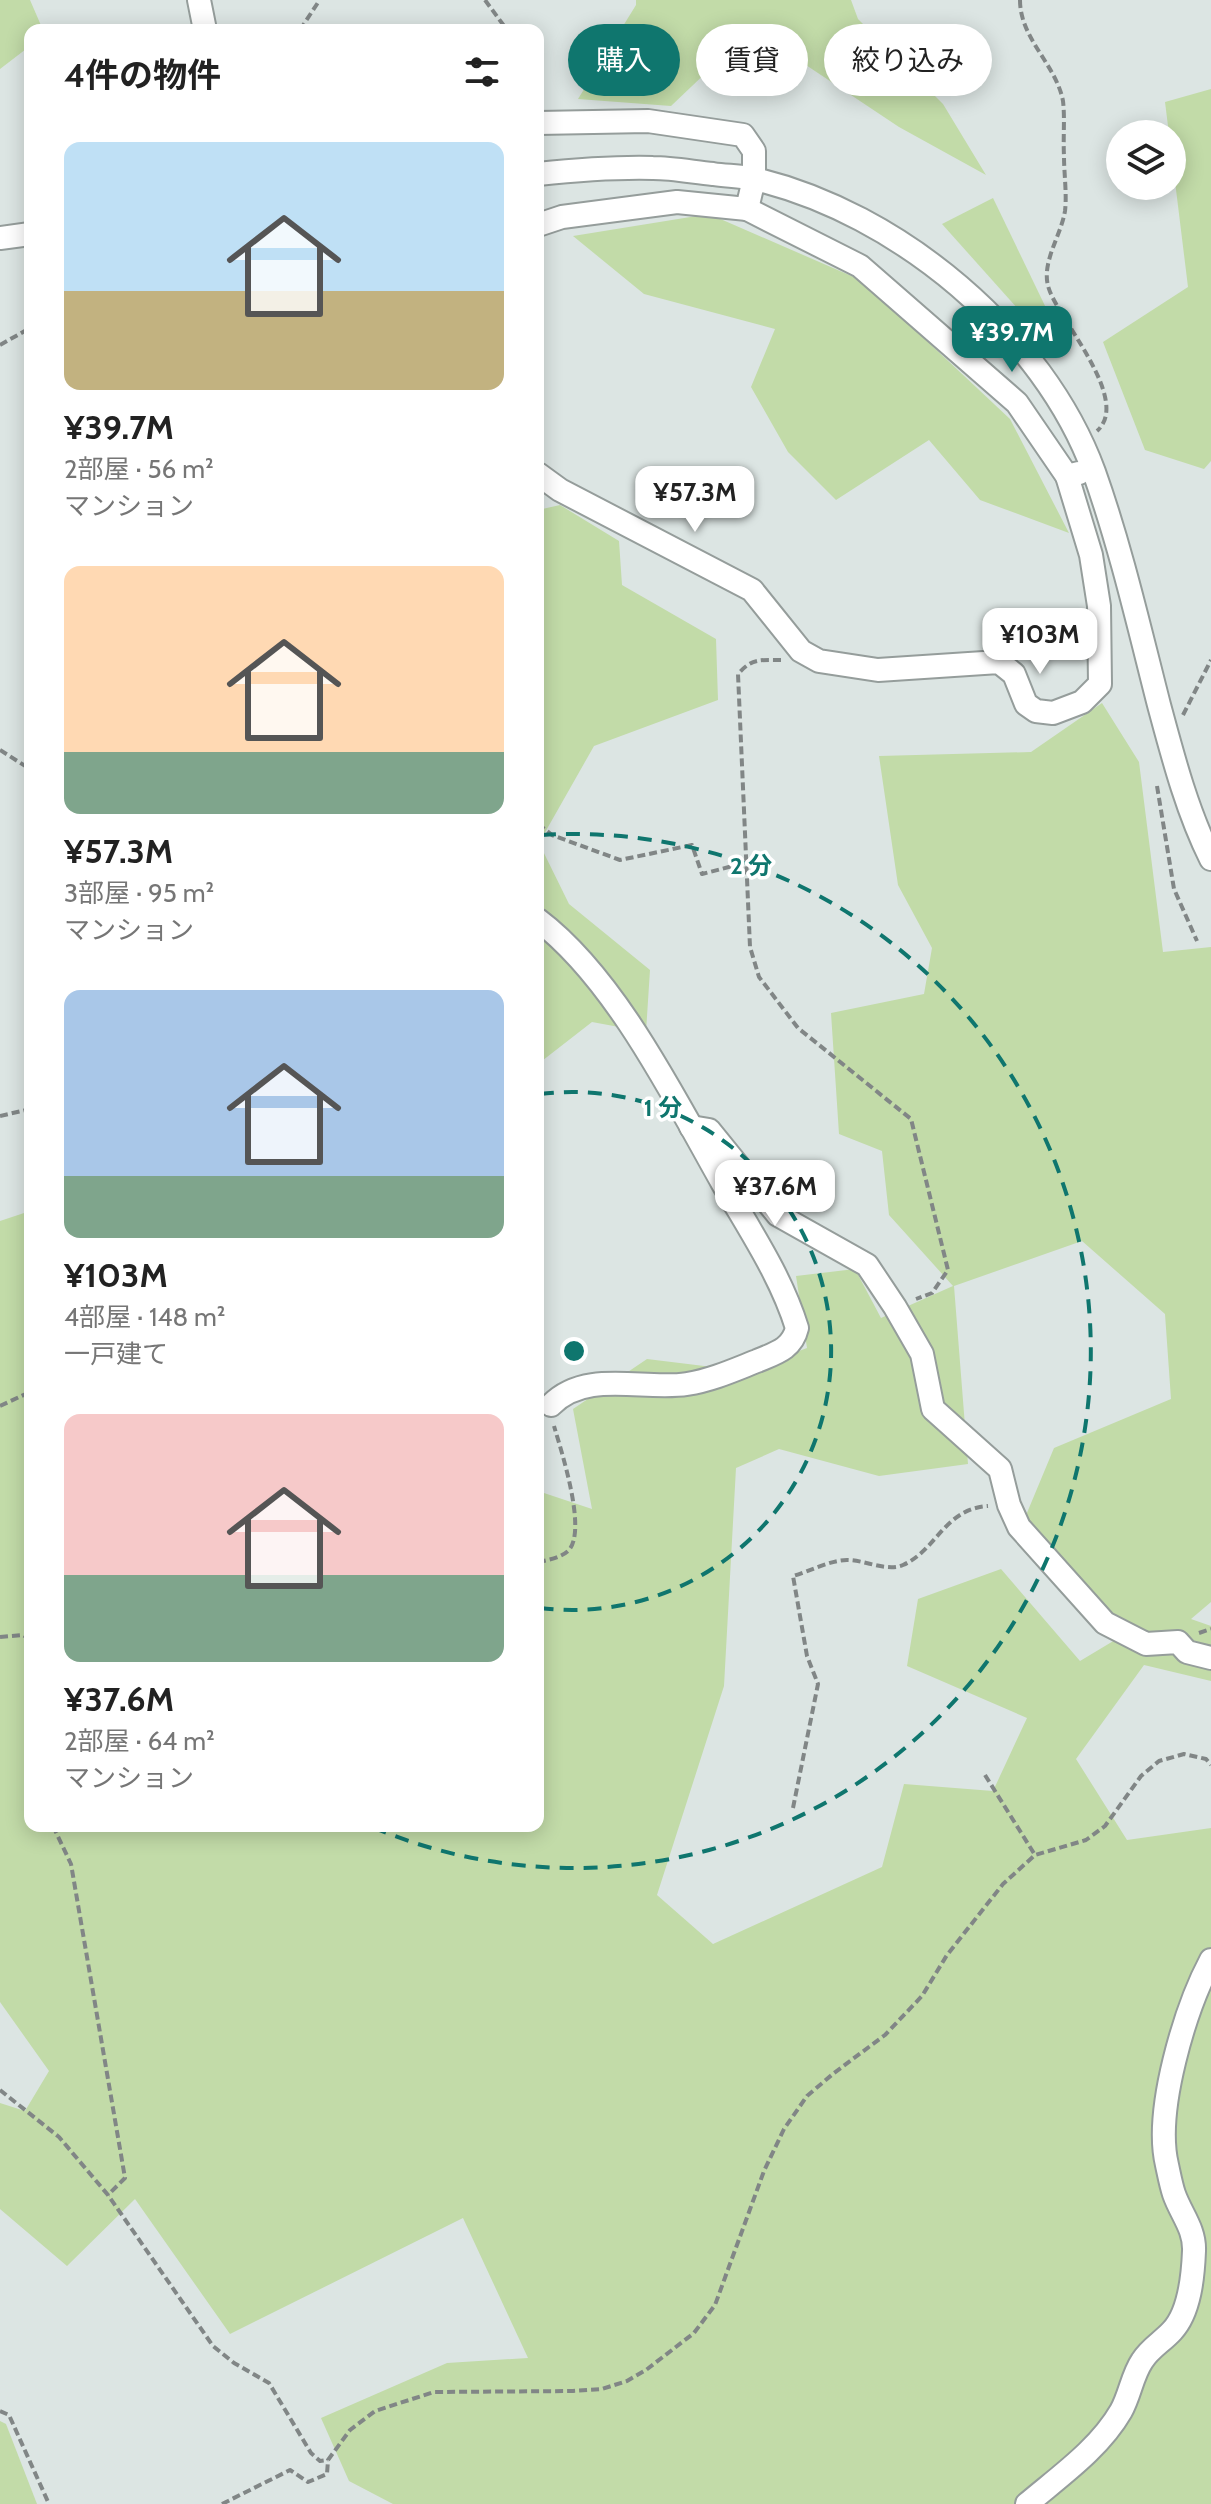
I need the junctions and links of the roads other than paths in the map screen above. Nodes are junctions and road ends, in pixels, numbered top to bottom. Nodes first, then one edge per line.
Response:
1 (199, 0) edge
2 (204, 24) edge
3 (544, 123) edge
4 (544, 174) edge
5 (754, 179) junction
6 (747, 209) junction
7 (544, 223) edge
8 (24, 235) edge
9 (0, 238) edge
10 (1093, 471) junction
11 (1067, 476) junction
12 (544, 478) edge
13 (1211, 859) edge
14 (544, 925) edge
15 (691, 1127) junction
16 (551, 1405) road end
17 (1211, 1658) edge
18 (1211, 1960) edge
19 (1027, 2504) edge

1 - 2 street
3 - 5 street
4 - 5 street
5 - 6 street
5 - 10 street
6 - 7 street
6 - 11 street
8 - 9 street
10 - 11 street
10 - 13 street
11 - 12 street
14 - 15 street
15 - 16 street
15 - 17 street
18 - 19 street

